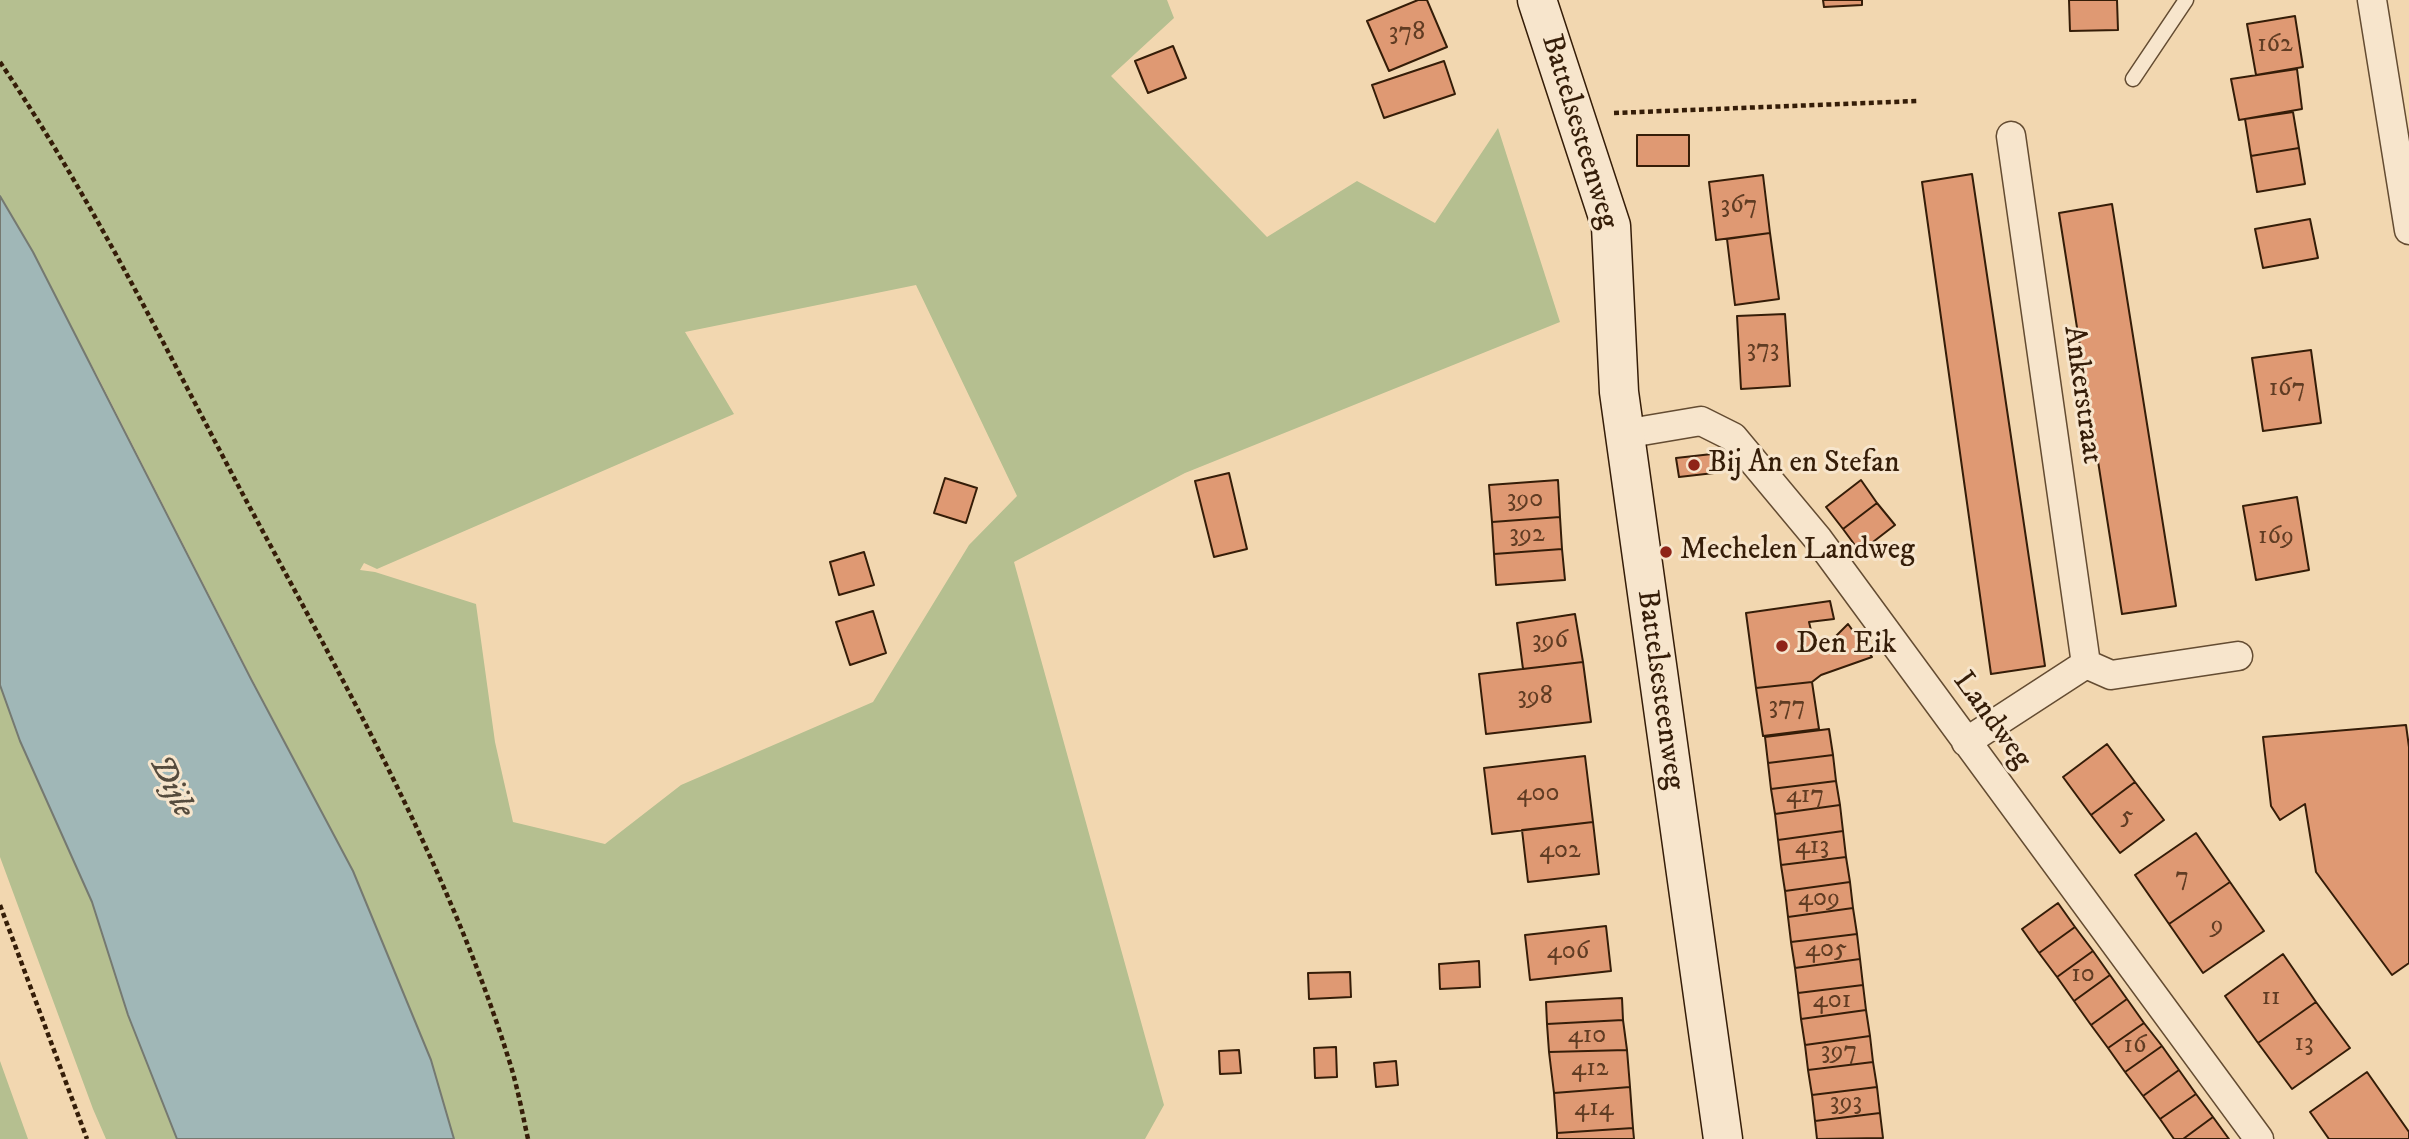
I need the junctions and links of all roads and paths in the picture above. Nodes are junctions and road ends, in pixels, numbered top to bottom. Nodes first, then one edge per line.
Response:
1 (1537, 0) edge
2 (2186, 0) edge
3 (2372, 0) edge
4 (0, 62) edge
5 (2133, 79) dead end
6 (1917, 101) dead end
7 (1575, 115) junction
8 (2011, 136) dead end
9 (2409, 230) edge
10 (1624, 434) junction
11 (2238, 656) dead end
12 (2086, 664) junction
13 (1966, 742) junction
14 (0, 905) edge
15 (87, 1139) edge
16 (528, 1139) edge
17 (1723, 1139) edge
18 (2259, 1139) edge

1 - 7 main road, Battelsesteenweg
2 - 5 lane
3 - 9 street
4 - 16 path
6 - 7 path
7 - 10 main road, Battelsesteenweg
8 - 12 street, Ankerstraat
10 - 13 street, Landweg
10 - 17 main road, Battelsesteenweg
11 - 12 street
12 - 13 street
13 - 18 street, Landweg
14 - 15 path

